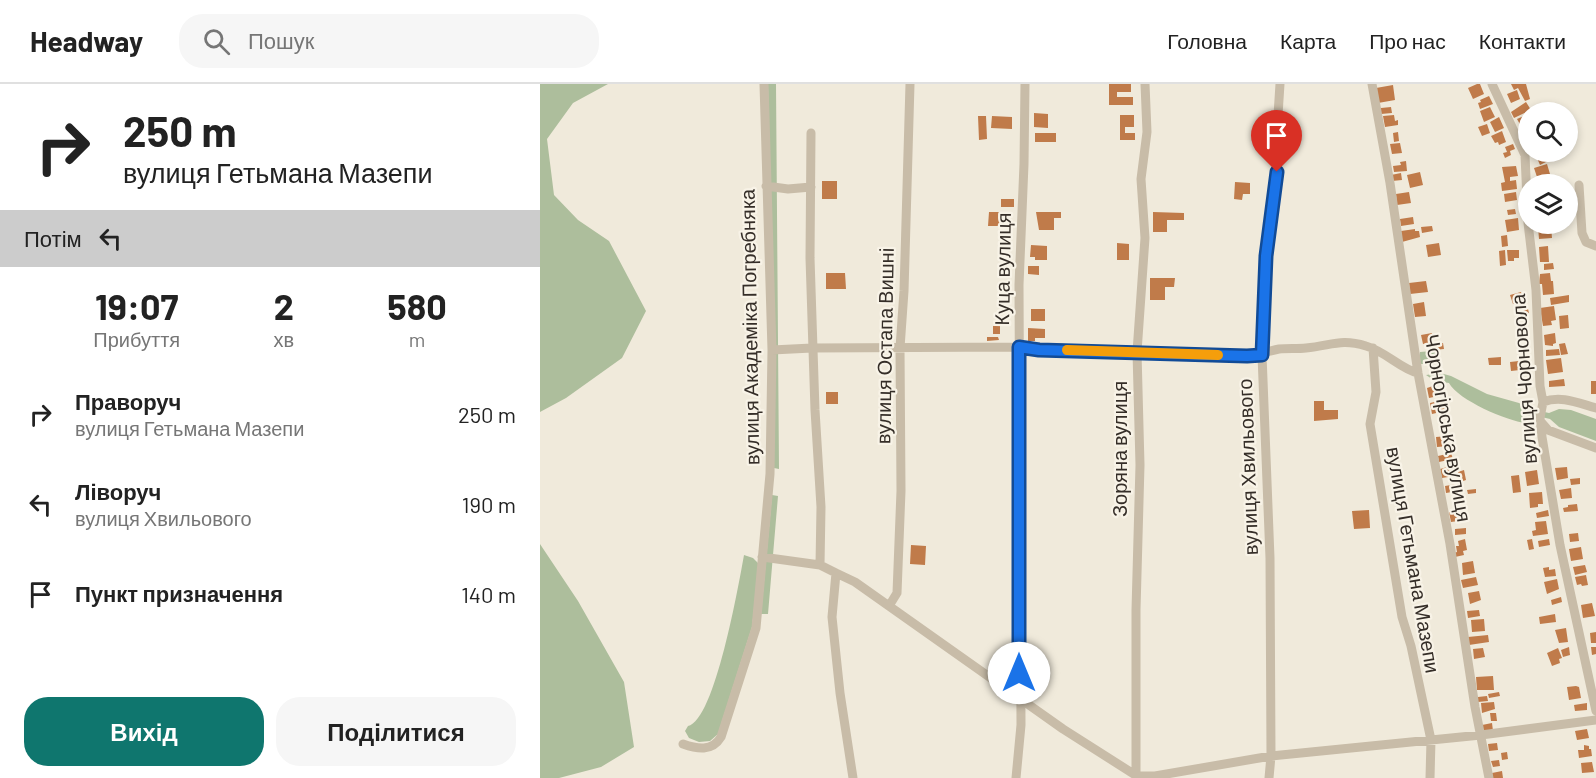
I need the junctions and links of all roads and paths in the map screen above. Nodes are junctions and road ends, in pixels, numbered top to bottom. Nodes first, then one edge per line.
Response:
1 (764, 84) edge
2 (910, 84) edge
3 (1025, 84) edge
4 (1145, 84) edge
5 (1280, 84) edge
6 (1372, 84) edge
7 (1491, 84) edge
8 (811, 134) dead end
9 (1579, 185) dead end
10 (766, 186) junction
11 (811, 187) junction
12 (1596, 246) edge
13 (1019, 347) junction
14 (813, 348) junction
15 (900, 348) junction
16 (1373, 348) junction
17 (772, 351) junction
18 (1137, 352) junction
19 (1262, 355) junction
20 (1418, 373) junction
21 (1596, 408) edge
22 (1541, 414) junction
23 (1596, 448) edge
24 (762, 557) junction
25 (820, 565) junction
26 (836, 573) junction
27 (888, 606) junction
28 (1019, 697) junction
29 (1596, 711) edge
30 (1596, 720) edge
31 (1481, 735) junction
32 (1431, 740) junction
33 (683, 744) dead end
34 (1271, 756) junction
35 (1137, 777) edge
36 (853, 778) edge
37 (1016, 778) edge
38 (1269, 778) edge
39 (1430, 778) edge
40 (1489, 778) edge

1 - 10 street, вулиця Академіка Погребняка
2 - 15 street, вулиця Остапа Вишні
3 - 13 street, Куца вулиця
4 - 18 street, Зоряна вулиця
5 - 19 street, вулиця Хвильового
6 - 20 street, Чорногірська вулиця
7 - 22 street, вулиця Чорновола
8 - 11 street
9 - 12 street
10 - 11 street
10 - 17 street, вулиця Академіка Погребняка
11 - 14 street
13 - 15 street
13 - 18 street
13 - 28 street, Куца вулиця
14 - 15 street
14 - 17 street
14 - 25 street
15 - 27 street, вулиця Остапа Вишні
16 - 19 street
16 - 20 street
16 - 32 street, вулиця Гетьмана Мазепи
17 - 24 street, вулиця Академіка Погребняка
18 - 19 street
18 - 35 street, Зоряна вулиця
19 - 34 street, вулиця Хвильового
20 - 31 street, Чорногірська вулиця
21 - 22 street
22 - 23 street
22 - 29 street, вулиця Чорновола
24 - 25 street
24 - 33 street, вулиця Академіка Погребняка
25 - 26 street
26 - 27 street
26 - 36 street
27 - 28 street
28 - 35 street
28 - 37 street, Куца вулиця
30 - 31 street
31 - 32 street
31 - 40 street, Чорногірська вулиця
32 - 34 street
32 - 39 street, вулиця Гетьмана Мазепи
34 - 35 street
34 - 38 street, вулиця Хвильового

